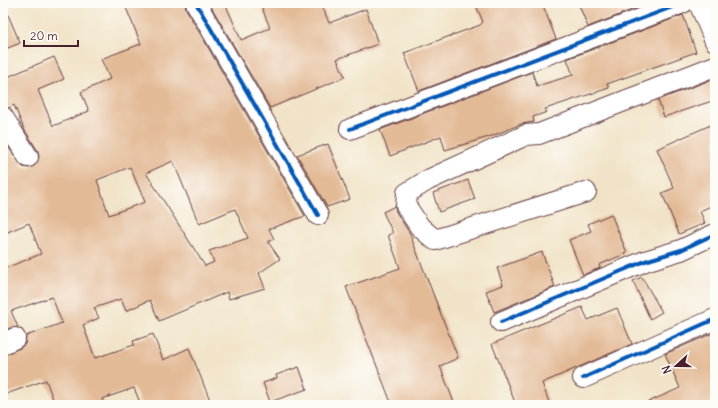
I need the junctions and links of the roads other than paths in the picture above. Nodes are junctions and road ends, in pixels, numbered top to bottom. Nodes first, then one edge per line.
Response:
1 (196, 3) edge
2 (683, 3) edge
3 (699, 3) edge
4 (715, 41) edge
5 (715, 66) edge
6 (3, 117) edge
7 (350, 129) dead end
8 (28, 156) dead end
9 (586, 192) dead end
10 (318, 215) dead end
11 (715, 234) edge
12 (715, 319) edge
13 (501, 322) dead end
14 (583, 378) dead end

1 - 10 street
2 - 7 street
3 - 4 street
5 - 9 street
6 - 8 street
11 - 13 street
12 - 14 street

